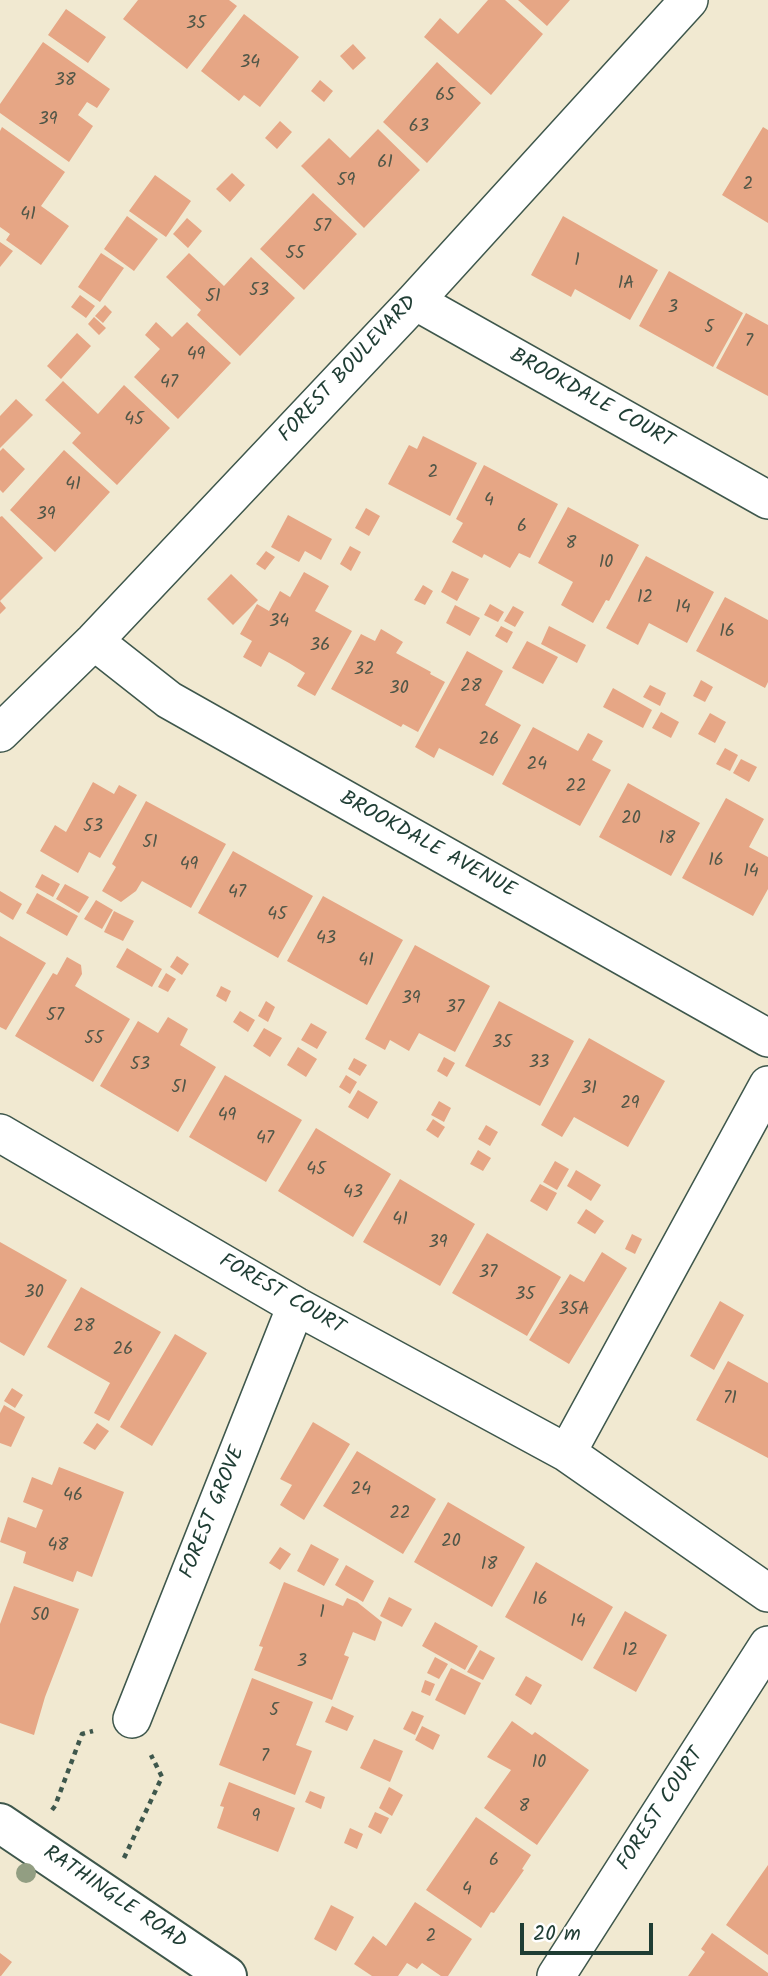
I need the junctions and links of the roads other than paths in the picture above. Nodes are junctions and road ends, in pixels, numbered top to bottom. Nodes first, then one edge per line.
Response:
1 (689, 0) edge
2 (415, 300) junction
3 (768, 500) edge
4 (94, 641) junction
5 (0, 733) edge
6 (768, 1038) edge
7 (768, 1086) edge
8 (0, 1133) edge
9 (296, 1306) junction
10 (567, 1453) junction
11 (768, 1593) edge
12 (768, 1645) edge
13 (132, 1719) road end
14 (13, 1831) edge
15 (227, 1976) edge
16 (556, 1976) edge

1 - 2 street, FOREST BOULEVARD
2 - 3 street, BROOKDALE COURT
2 - 4 street, FOREST BOULEVARD
4 - 5 street, FOREST BOULEVARD
4 - 6 street, BROOKDALE AVENUE
7 - 10 street
8 - 9 street, FOREST COURT
9 - 10 street, FOREST COURT
9 - 13 street, FOREST GROVE
10 - 11 street, FOREST COURT
12 - 16 street, FOREST COURT
14 - 15 street, RATHINGLE ROAD

